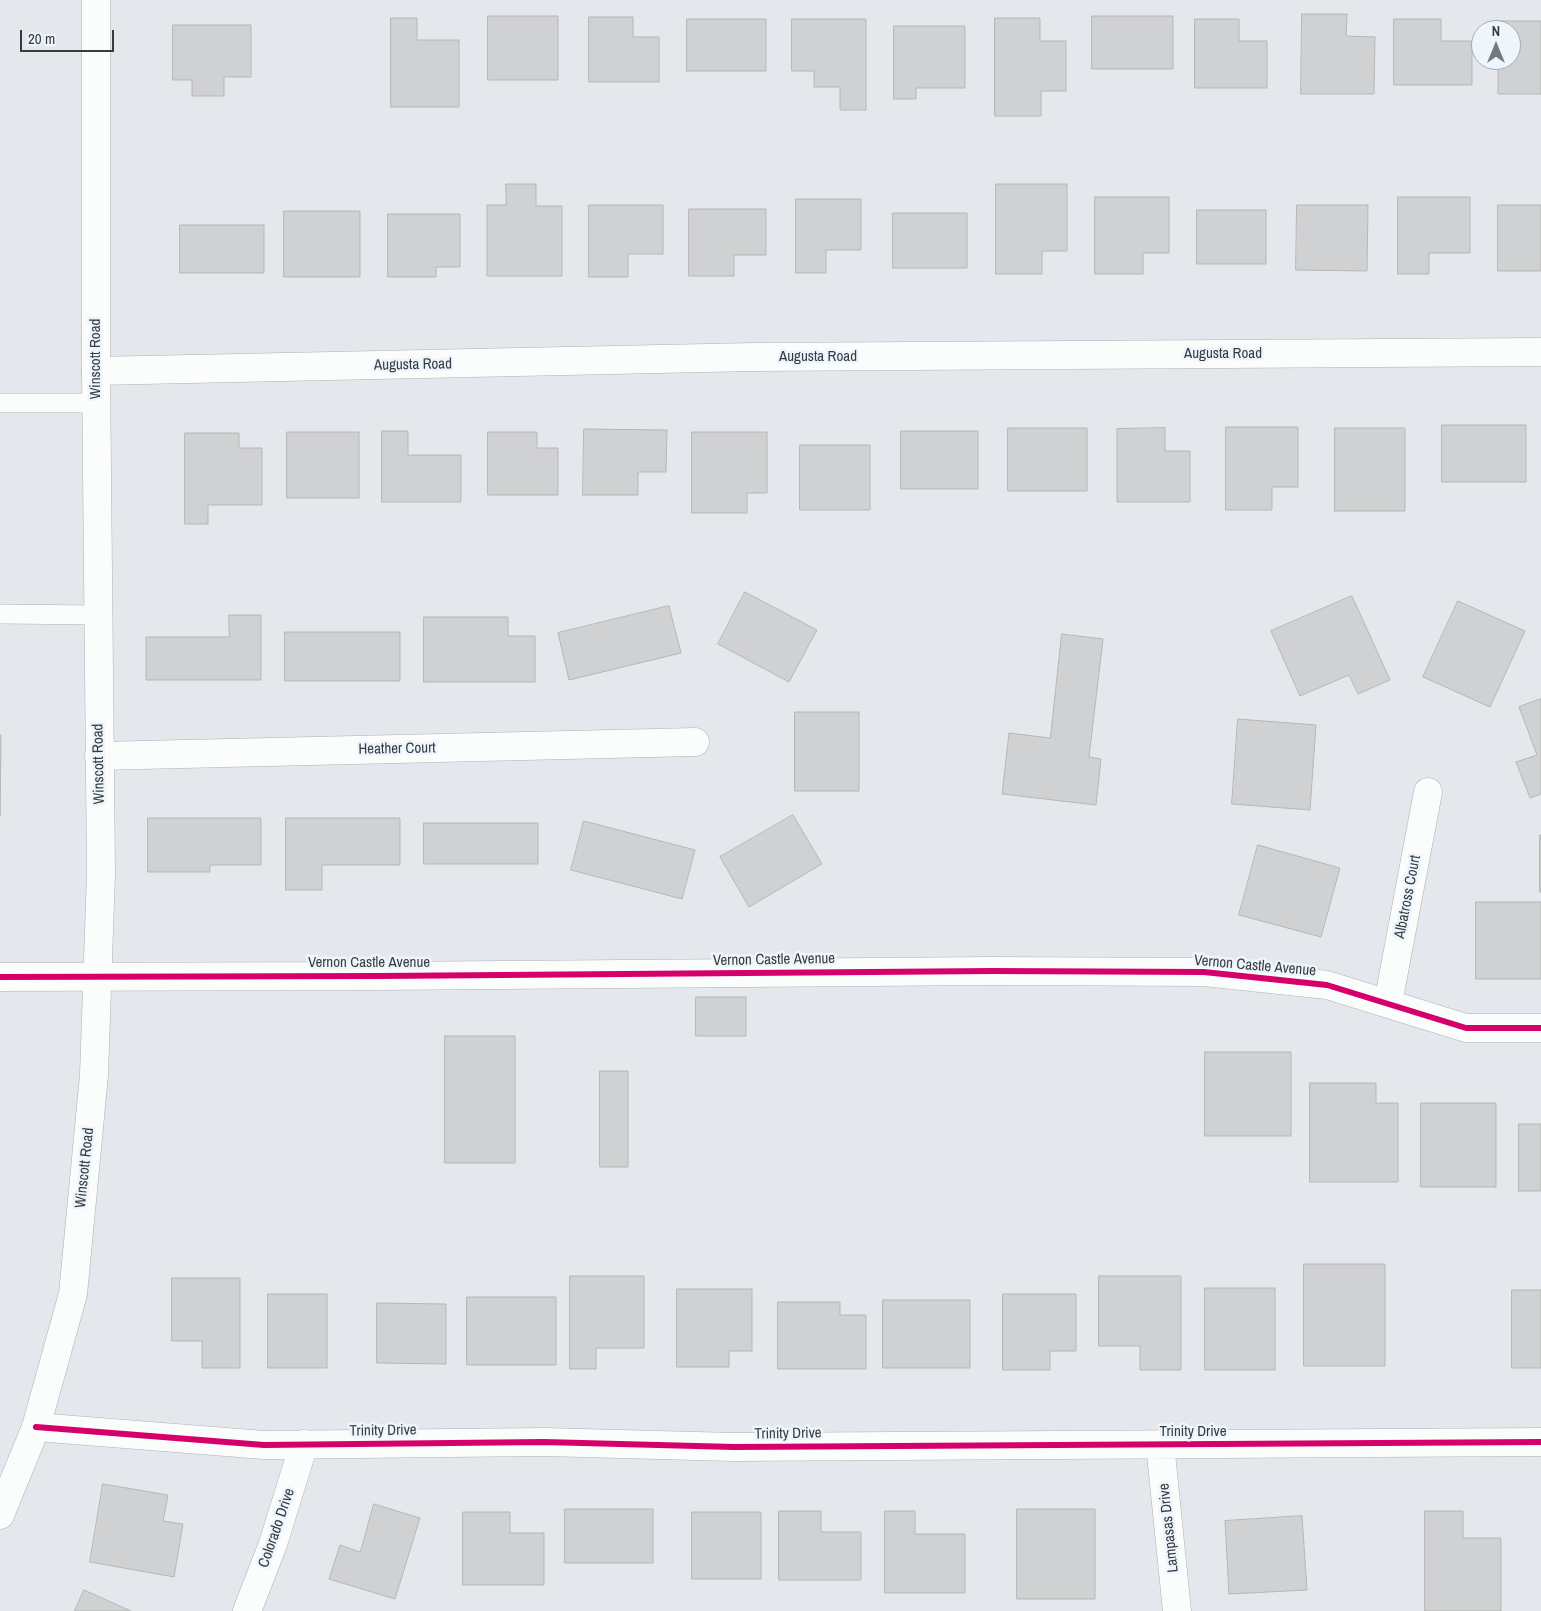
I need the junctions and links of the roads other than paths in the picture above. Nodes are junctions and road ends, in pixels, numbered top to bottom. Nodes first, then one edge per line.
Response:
1 (96, 0) edge
2 (1541, 352) edge
3 (96, 371) junction
4 (0, 403) edge
5 (96, 403) junction
6 (0, 614) edge
7 (98, 615) junction
8 (695, 742) dead end
9 (99, 756) junction
10 (1428, 792) dead end
11 (0, 976) edge
12 (97, 976) junction
13 (1388, 1003) junction
14 (1541, 1028) edge
15 (36, 1427) junction
16 (1541, 1442) edge
17 (304, 1444) junction
18 (1160, 1444) junction
19 (0, 1515) edge
20 (247, 1611) edge
21 (1177, 1611) edge

1 - 3 street, Winscott Road
2 - 3 street, Augusta Road
3 - 5 street, Winscott Road
4 - 5 lane
5 - 7 street, Winscott Road
6 - 7 lane
7 - 9 street, Winscott Road
8 - 9 street, Heather Court
9 - 12 street, Winscott Road
10 - 13 street, Albatross Court
11 - 12 street, Vernon Castle Avenue
12 - 13 street, Vernon Castle Avenue
12 - 15 street, Winscott Road
13 - 14 street, Vernon Castle Avenue
15 - 17 street, Trinity Drive
15 - 19 street, Winscott Road
16 - 18 street, Trinity Drive
17 - 18 street, Trinity Drive
17 - 20 street, Colorado Drive
18 - 21 street, Lampasas Drive

